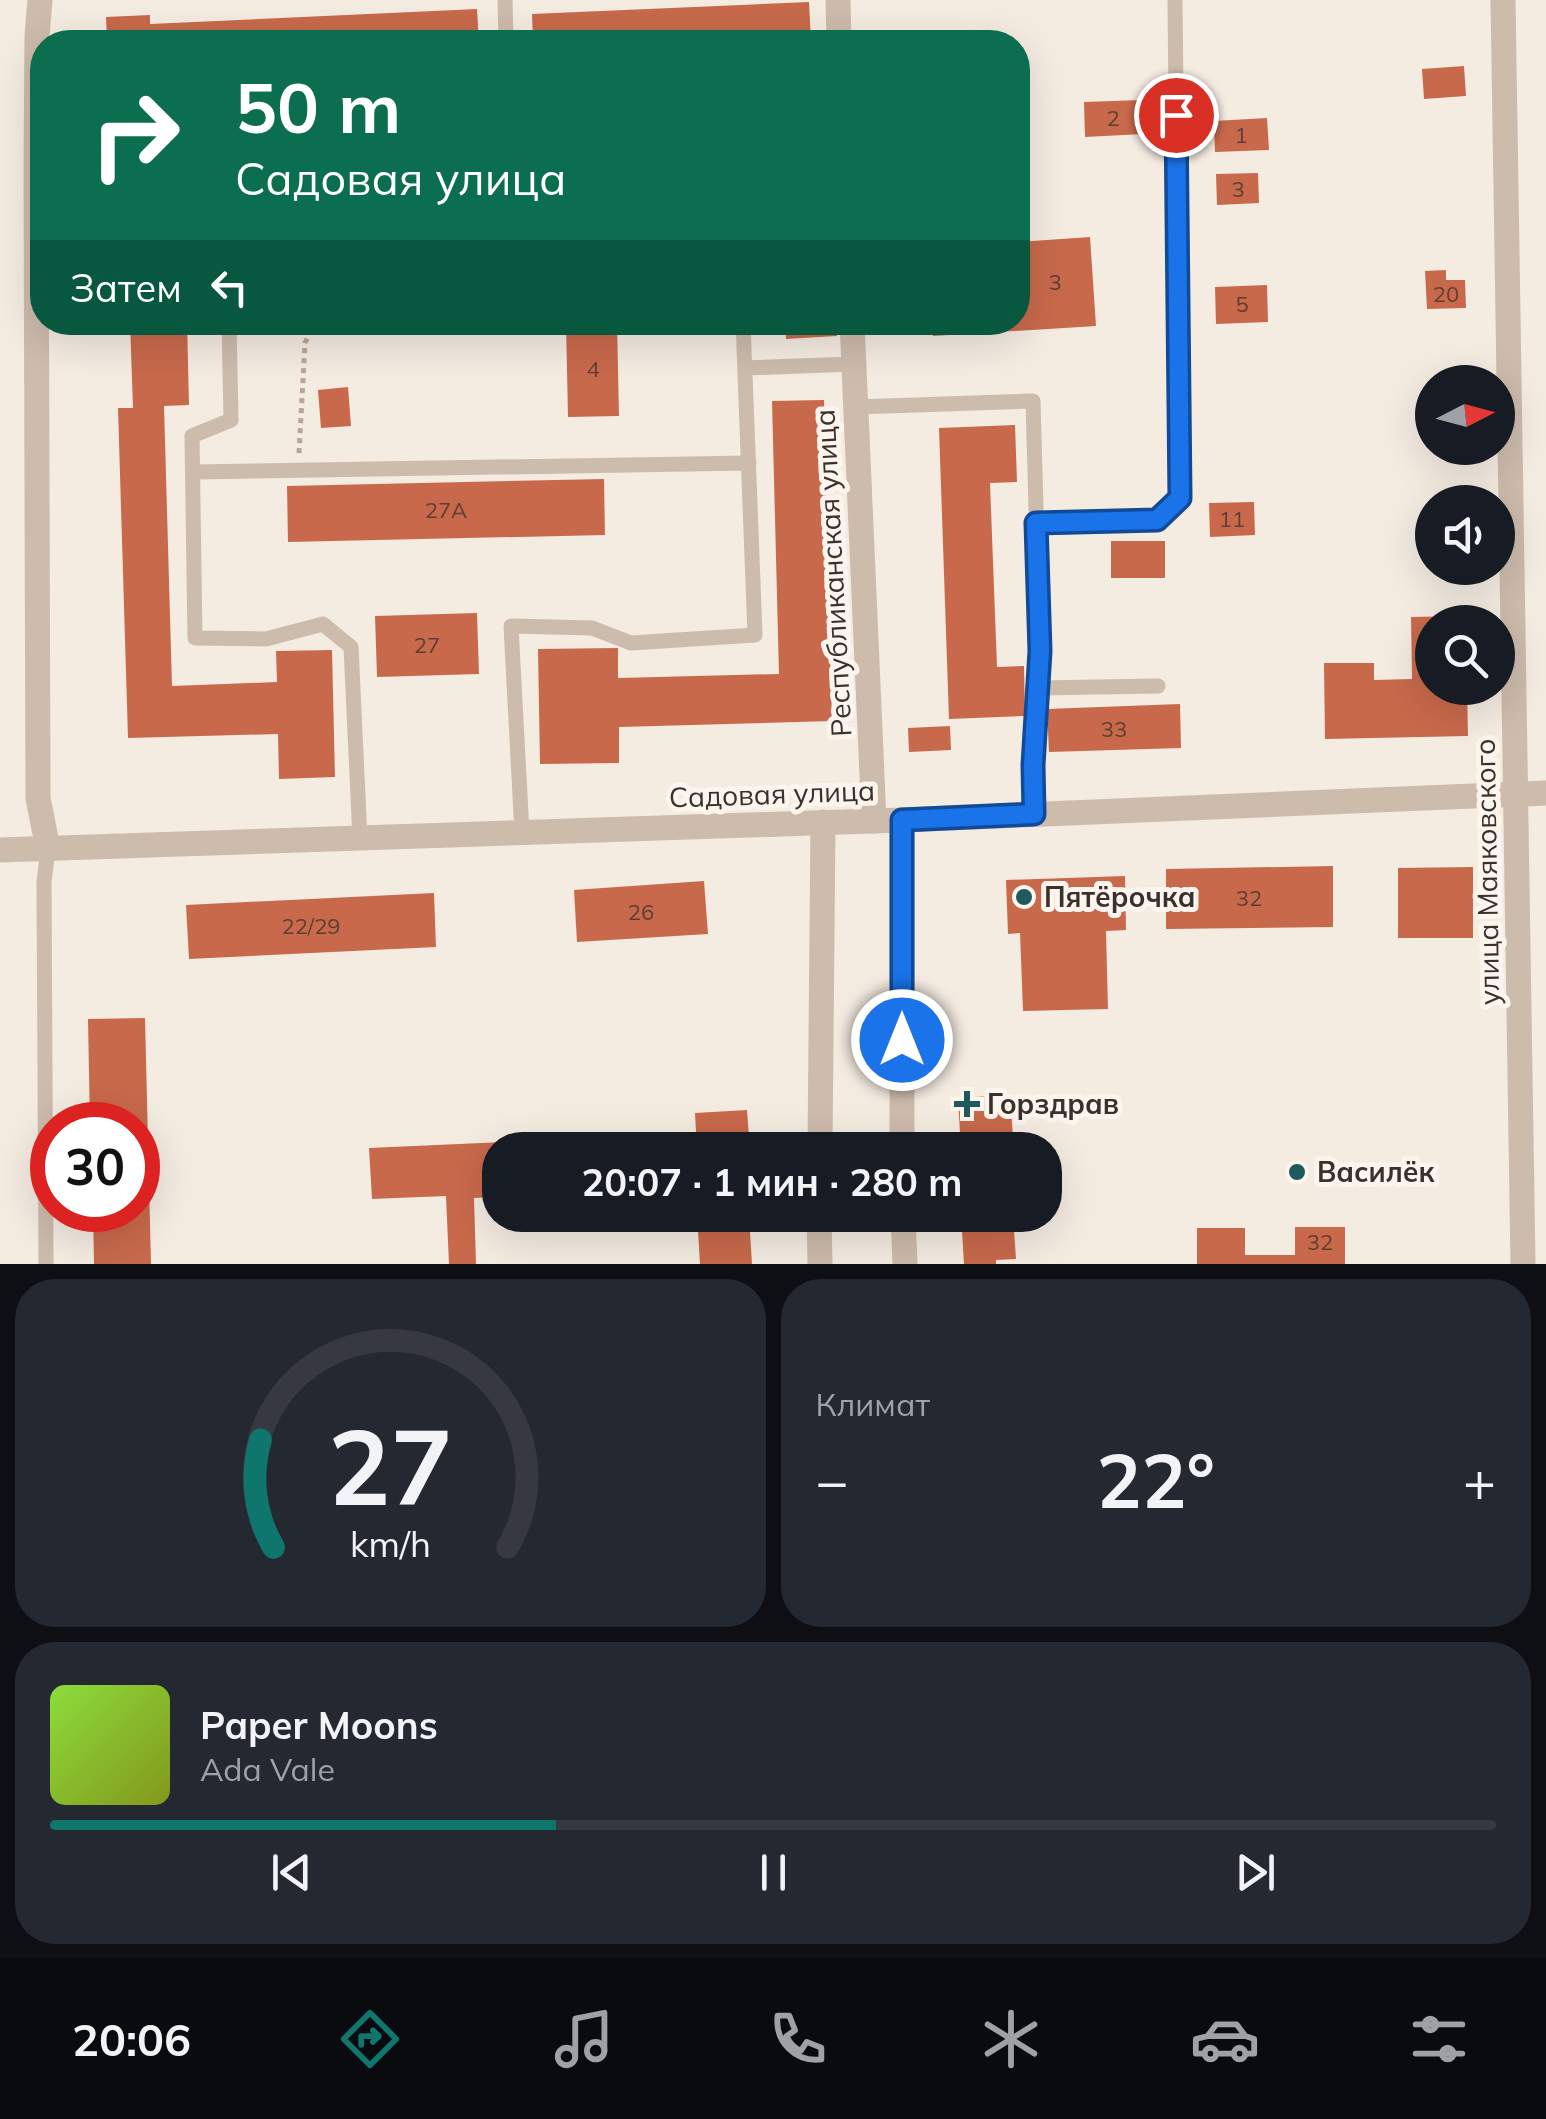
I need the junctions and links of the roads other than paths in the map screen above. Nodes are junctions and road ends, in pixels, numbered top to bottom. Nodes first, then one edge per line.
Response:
1 (40, 0) edge
2 (505, 0) edge
3 (838, 0) edge
4 (1175, 0) edge
5 (1503, 0) edge
6 (38, 30) edge
7 (506, 30) edge
8 (839, 30) edge
9 (39, 335) edge
10 (229, 335) edge
11 (744, 335) edge
12 (853, 335) edge
13 (854, 364) junction
14 (745, 368) junction
15 (856, 407) junction
16 (748, 462) junction
17 (193, 472) junction
18 (1036, 523) junction
19 (1158, 686) dead end
20 (1037, 688) junction
21 (1546, 793) edge
22 (1515, 794) junction
23 (1034, 814) junction
24 (874, 820) junction
25 (902, 820) junction
26 (822, 822) junction
27 (522, 833) junction
28 (360, 839) junction
29 (48, 849) junction
30 (0, 850) edge
31 (820, 1132) edge
32 (902, 1132) edge
33 (820, 1232) edge
34 (904, 1232) edge
35 (46, 1264) edge
36 (820, 1264) edge
37 (905, 1264) edge
38 (1523, 1264) edge

1 - 6 street
2 - 7 lane
3 - 8 street
4 - 18 lane
5 - 22 street, улица Маяковского
9 - 29 street
10 - 17 lane
11 - 14 lane
12 - 13 street, Республиканская улица
13 - 14 lane
13 - 15 street, Республиканская улица
14 - 16 lane
15 - 18 lane
15 - 24 street, Республиканская улица
16 - 17 lane
16 - 27 lane
17 - 28 lane
18 - 20 lane
19 - 20 lane
20 - 23 lane
21 - 22 street, Садовая улица
22 - 23 street, Садовая улица
22 - 38 street, улица Маяковского
23 - 25 street, Садовая улица
24 - 25 street, Садовая улица
24 - 26 street, Садовая улица
25 - 32 street
26 - 27 street, Садовая улица
26 - 31 street
27 - 28 street, Садовая улица
28 - 29 street, Садовая улица
29 - 30 street, Садовая улица
29 - 35 lane
33 - 36 street
34 - 37 street

